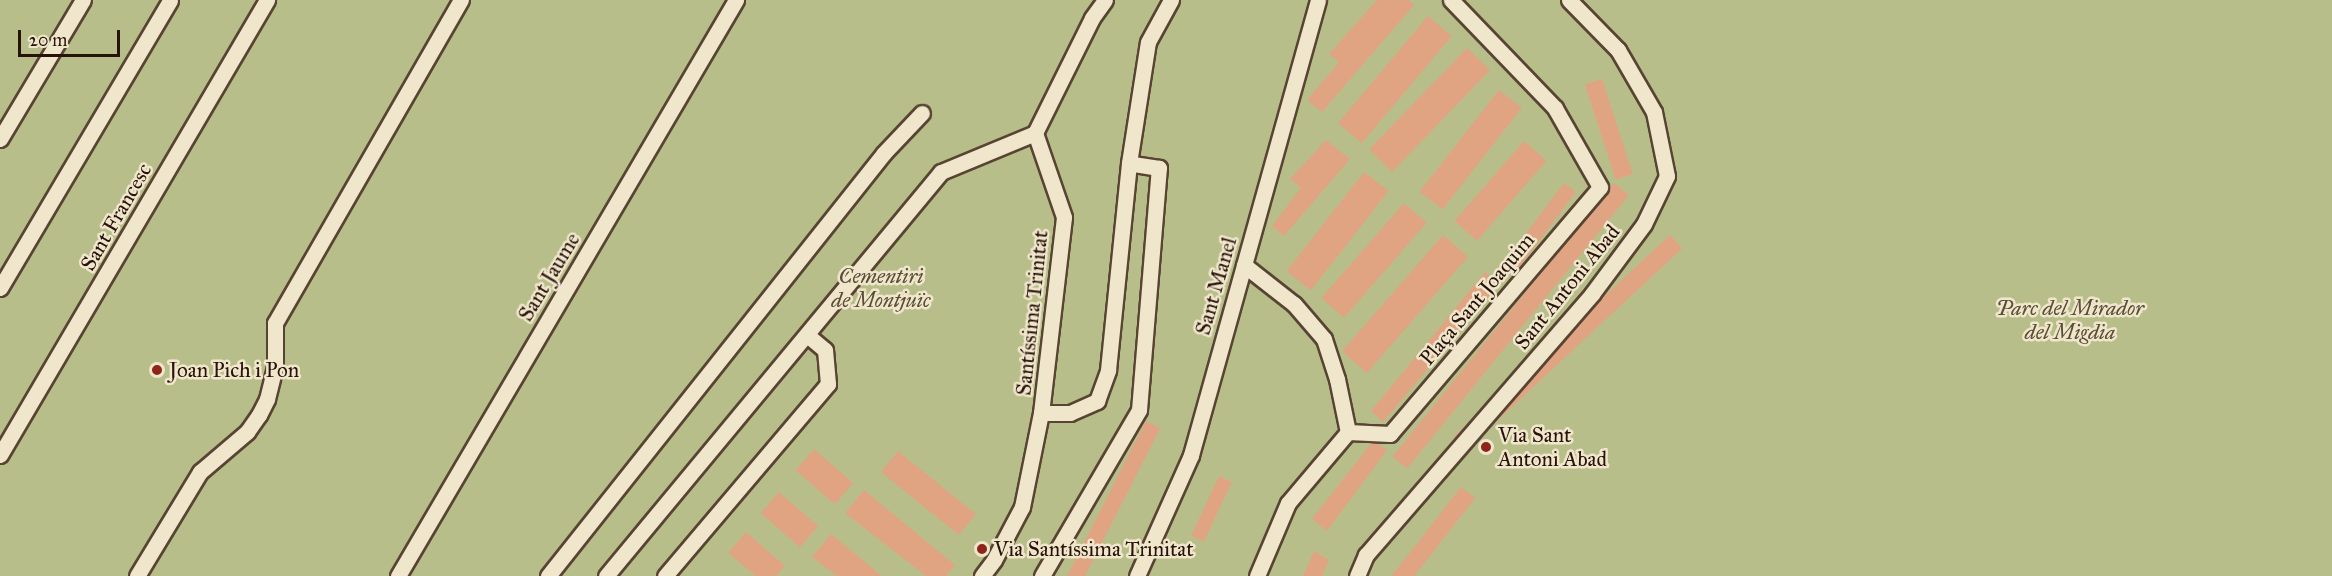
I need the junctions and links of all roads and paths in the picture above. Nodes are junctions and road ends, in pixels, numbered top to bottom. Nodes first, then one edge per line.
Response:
1 (83, 0) edge
2 (170, 0) edge
3 (267, 0) edge
4 (461, 0) edge
5 (736, 0) edge
6 (1105, 0) edge
7 (1171, 0) edge
8 (1450, 0) edge
9 (1569, 0) edge
10 (1318, 1) edge
11 (922, 113) dead end
12 (1035, 133) junction
13 (0, 139) edge
14 (1129, 163) junction
15 (1244, 266) junction
16 (0, 288) edge
17 (807, 335) junction
18 (1041, 413) junction
19 (1348, 432) junction
20 (0, 454) edge
21 (137, 576) edge
22 (398, 576) edge
23 (548, 576) edge
24 (606, 576) edge
25 (665, 576) edge
26 (982, 576) edge
27 (1042, 576) edge
28 (1137, 576) edge
29 (1257, 576) edge
30 (1357, 576) edge

1 - 13 lane
2 - 16 lane
3 - 20 lane, Sant Francesc
4 - 21 lane
5 - 22 lane, Sant Jaume
6 - 12 lane
7 - 14 lane
8 - 19 lane, Plaça Sant Joaquim
9 - 30 lane, Sant Antoni Abad
10 - 15 lane, Sant Manel
11 - 23 lane
12 - 17 lane
12 - 18 lane, Santíssima Trinitat
14 - 18 lane
14 - 27 lane
15 - 19 lane
15 - 28 lane, Sant Manel
17 - 24 lane
17 - 25 lane
18 - 26 lane, Santíssima Trinitat
19 - 29 lane

